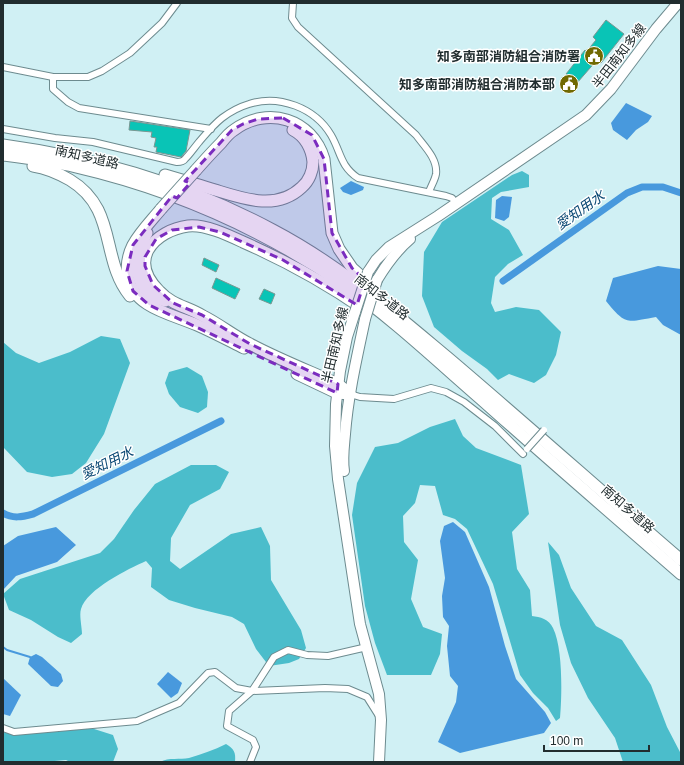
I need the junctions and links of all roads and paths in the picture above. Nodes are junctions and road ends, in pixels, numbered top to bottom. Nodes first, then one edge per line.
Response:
1 (293, 3) edge
2 (678, 3) edge
3 (174, 4) edge
4 (3, 67) edge
5 (53, 77) junction
6 (3, 128) edge
7 (211, 129) junction
8 (3, 145) edge
9 (3, 155) edge
10 (3, 162) edge
11 (100, 163) junction
12 (198, 171) junction
13 (429, 192) junction
14 (456, 203) junction
15 (163, 210) junction
16 (438, 216) junction
17 (173, 303) junction
18 (167, 313) junction
19 (395, 324) junction
20 (464, 372) junction
21 (338, 389) junction
22 (350, 394) junction
23 (544, 430) dead end
24 (344, 515) junction
25 (681, 560) edge
26 (681, 574) edge
27 (367, 647) junction
28 (252, 691) junction
29 (382, 720) junction
30 (3, 728) edge
31 (250, 762) edge
32 (379, 762) edge

1 - 13 street
2 - 14 main road, 半田南知多線
3 - 5 street
4 - 5 street
5 - 7 street
6 - 7 street
7 - 13 street
8 - 11 highway, 南知多道路
9 - 19 highway, 南知多道路
10 - 18 highway
11 - 12 highway
11 - 20 highway, 南知多道路
12 - 15 highway
12 - 20 highway
13 - 14 street
14 - 16 main road, 半田南知多線
15 - 17 highway
15 - 18 highway
16 - 21 main road, 半田南知多線, bridge
16 - 22 main road, 半田南知多線, bridge
17 - 19 highway
17 - 21 highway
18 - 21 highway
19 - 26 highway, 南知多道路
20 - 25 highway, 南知多道路
21 - 22 highway
21 - 24 main road, 半田南知多線
22 - 23 street, bridge
22 - 24 main road, 半田南知多線
24 - 27 main road, 半田南知多線
27 - 28 street
27 - 29 main road, 半田南知多線
28 - 29 street
28 - 30 street
28 - 31 street
29 - 32 main road, 半田南知多線

